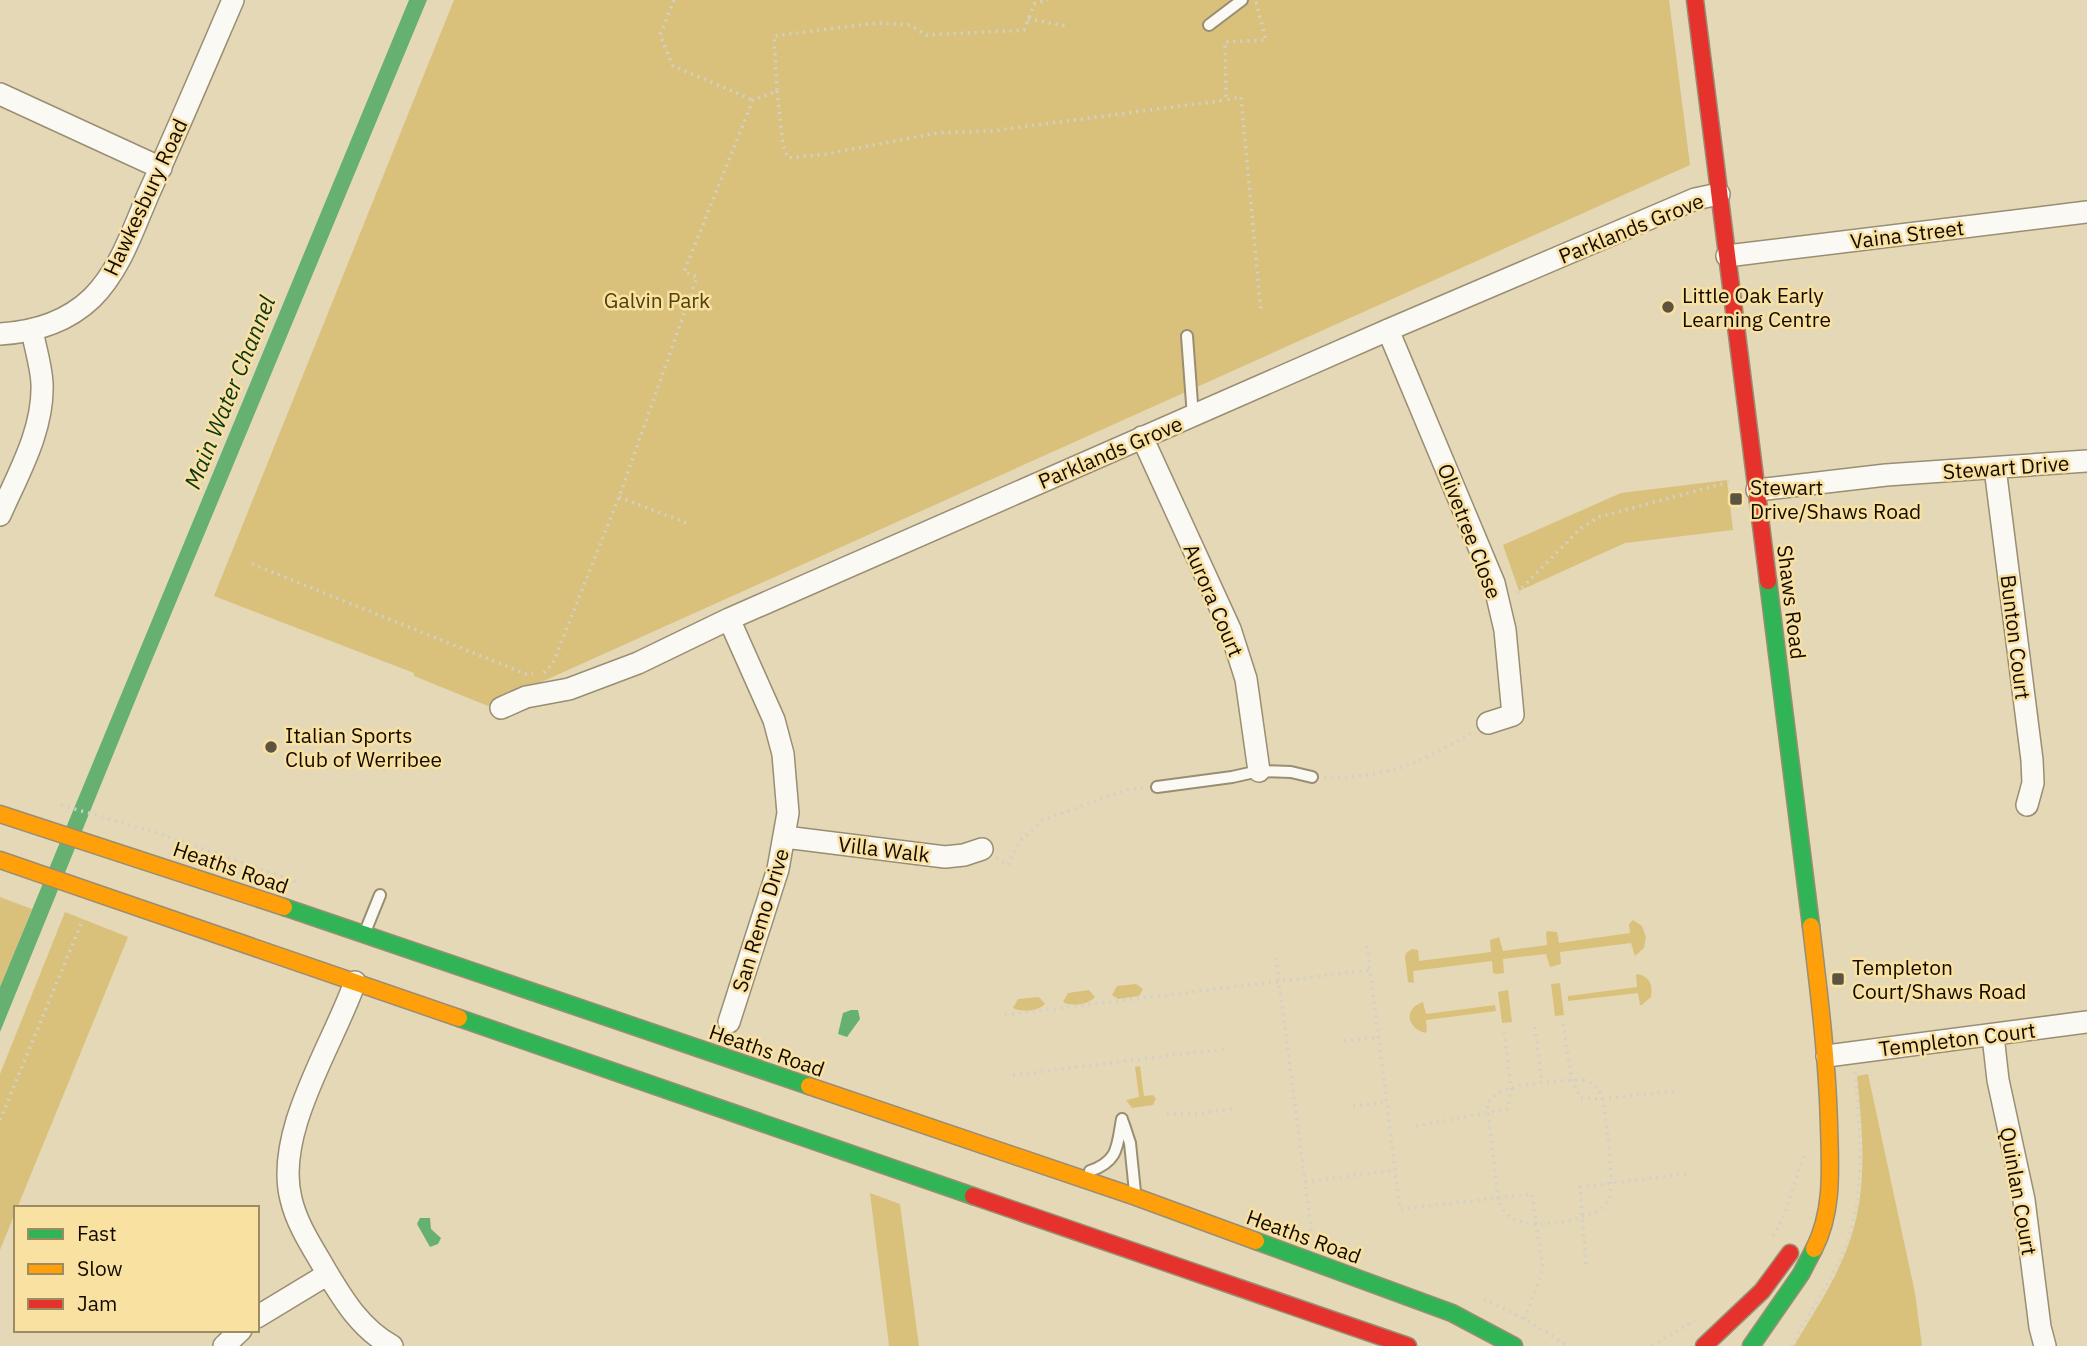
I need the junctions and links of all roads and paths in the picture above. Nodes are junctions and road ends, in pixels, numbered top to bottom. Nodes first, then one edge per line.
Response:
1 (233, 0) edge
2 (674, 0) edge
3 (1048, 0) edge
4 (1242, 0) edge
5 (1255, 0) edge
6 (1695, 0) edge
7 (1028, 19) junction
8 (1209, 25) dead end
9 (1067, 26) dead end
10 (777, 91) junction
11 (0, 94) edge
12 (753, 100) junction
13 (1226, 100) junction
14 (161, 167) junction
15 (1719, 194) junction
16 (2087, 212) edge
17 (1727, 256) junction
18 (1261, 313) dead end
19 (32, 330) junction
20 (1388, 330) junction
21 (0, 334) edge
22 (1187, 336) dead end
23 (1193, 417) junction
24 (1142, 437) junction
25 (2087, 461) edge
26 (1995, 468) junction
27 (1729, 482) dead end
28 (1757, 490) junction
29 (619, 497) junction
30 (0, 515) edge
31 (689, 524) dead end
32 (252, 564) dead end
33 (1500, 609) junction
34 (729, 619) junction
35 (501, 708) dead end
36 (1488, 723) joint
37 (1259, 771) junction
38 (1312, 777) joint
39 (1157, 787) joint
40 (2027, 805) dead end
41 (0, 814) edge
42 (785, 837) junction
43 (982, 849) joint
44 (0, 860) edge
45 (380, 895) dead end
46 (83, 919) dead end
47 (362, 942) junction
48 (1367, 946) dead end
49 (1276, 958) dead end
50 (1370, 970) junction
51 (350, 974) junction
52 (1279, 982) junction
53 (1005, 1015) dead end
54 (729, 1022) dead end
55 (2087, 1022) edge
56 (1563, 1024) dead end
57 (1535, 1027) dead end
58 (1504, 1031) dead end
59 (1993, 1036) junction
60 (1380, 1037) junction
61 (1344, 1041) dead end
62 (1224, 1049) dead end
63 (1827, 1056) junction
64 (1013, 1075) dead end
65 (1572, 1081) junction
66 (1542, 1082) junction
67 (1511, 1089) junction
68 (1675, 1091) dead end
69 (1602, 1099) junction
70 (1387, 1102) junction
71 (1353, 1105) dead end
72 (1232, 1110) dead end
73 (1167, 1114) dead end
74 (1487, 1115) junction
75 (0, 1119) edge
76 (1416, 1126) dead end
77 (1829, 1126) junction
78 (953, 1135) junction
79 (1806, 1141) dead end
80 (1395, 1170) junction
81 (1686, 1174) dead end
82 (1305, 1182) junction
83 (1612, 1183) junction
84 (1136, 1197) junction
85 (1498, 1198) junction
86 (1812, 1202) dead end
87 (1583, 1218) junction
88 (1536, 1223) junction
89 (1801, 1233) dead end
90 (1312, 1238) dead end
91 (1770, 1243) dead end
92 (1586, 1264) dead end
93 (328, 1274) junction
94 (1704, 1314) dead end
95 (259, 1316) edge
96 (1525, 1319) dead end
97 (239, 1332) edge
98 (224, 1346) edge
99 (392, 1346) edge
100 (1408, 1346) edge
101 (1514, 1346) edge
102 (1652, 1346) edge
103 (1704, 1346) edge
104 (1751, 1346) edge
105 (2045, 1346) edge

1 - 14 street, Hawkesbury Road
2 - 12 path
3 - 7 path
4 - 8 lane
5 - 13 path
6 - 15 main road, Shaws Road
7 - 9 path
7 - 10 path
10 - 12 path
10 - 13 path
11 - 14 street
12 - 29 path
13 - 18 path
14 - 19 street, Hawkesbury Road
15 - 17 main road, Shaws Road
15 - 20 street, Parklands Grove
16 - 17 street, Vaina Street
17 - 28 main road, Shaws Road
19 - 21 street, Hawkesbury Road
19 - 30 street
20 - 23 street, Parklands Grove
20 - 33 street, Olivetree Close
22 - 23 lane
23 - 24 street, Parklands Grove
24 - 34 street, Parklands Grove
24 - 37 street, Aurora Court
25 - 26 street, Stewart Drive
26 - 28 street, Stewart Drive
26 - 40 street, Bunton Court
27 - 33 path
28 - 63 main road, Shaws Road
29 - 31 path
29 - 32 path
33 - 36 street, Olivetree Close
34 - 35 street, Parklands Grove
34 - 42 street, San Remo Drive
36 - 38 path
37 - 38 lane
37 - 39 lane
39 - 43 path
41 - 47 main road, Heaths Road
42 - 43 street, Villa Walk
42 - 54 street, San Remo Drive
44 - 51 main road
45 - 47 lane
46 - 75 path
47 - 78 main road, Heaths Road
48 - 50 path
49 - 52 path
50 - 52 path
50 - 60 path
51 - 93 street
51 - 100 main road
52 - 53 path
52 - 82 path
55 - 59 street, Templeton Court
56 - 65 path
57 - 66 path
58 - 67 path
59 - 63 street, Templeton Court
59 - 105 street, Quinlan Court
60 - 61 path
60 - 70 path
62 - 64 path
63 - 77 main road, Shaws Road
65 - 66 path
65 - 69 path
65 - 69 path
66 - 67 path
67 - 74 path
67 - 74 path
68 - 69 path
69 - 83 path
70 - 71 path
70 - 80 path
72 - 73 path
74 - 76 path
74 - 85 path
77 - 86 main road, Shaws Road
77 - 104 main road, Shaws Road
78 - 84 main road, Heaths Road
78 - 84 lane
79 - 91 path
80 - 82 path
80 - 85 path
81 - 83 path
82 - 90 path
83 - 87 path
83 - 87 path
84 - 101 main road, Heaths Road
85 - 88 path
85 - 88 path
87 - 88 path
87 - 92 path
88 - 96 path
89 - 103 main road
93 - 95 street
93 - 99 street
94 - 102 path
97 - 98 street

